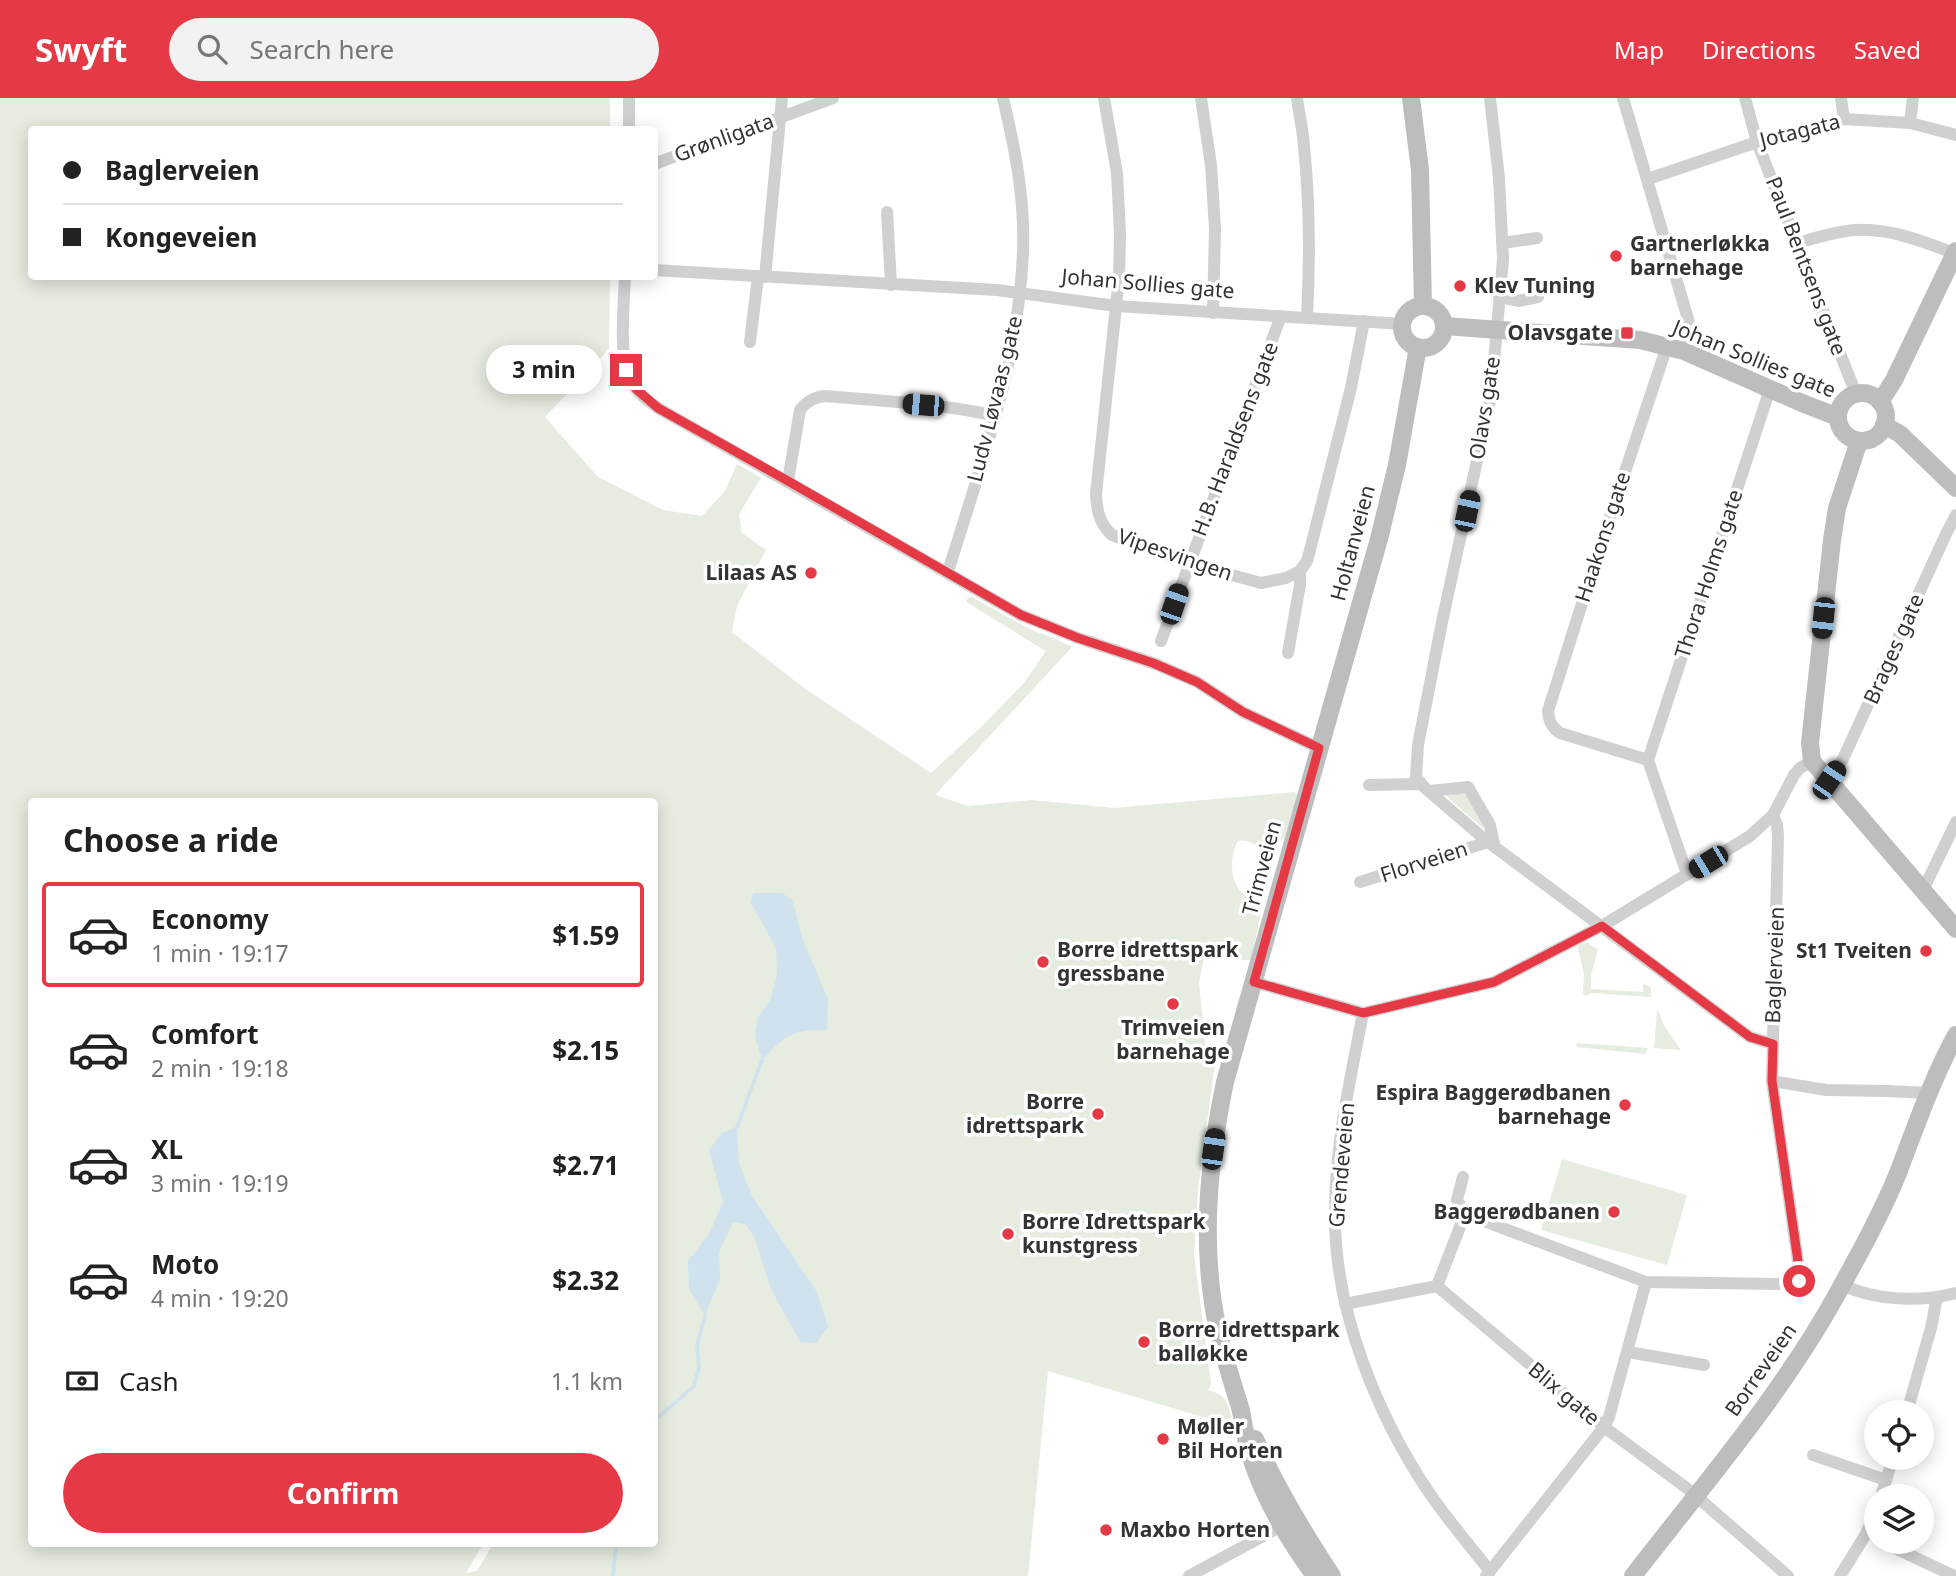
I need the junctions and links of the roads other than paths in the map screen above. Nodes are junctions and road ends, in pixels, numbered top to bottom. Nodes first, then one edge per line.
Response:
1 (629, 98) edge
2 (782, 98) edge
3 (833, 98) edge
4 (1003, 98) edge
5 (1104, 98) edge
6 (1201, 98) edge
7 (1297, 98) edge
8 (1410, 98) edge
9 (1490, 98) edge
10 (1623, 98) edge
11 (1745, 98) edge
12 (1841, 98) edge
13 (1913, 98) edge
14 (780, 118) junction
15 (1844, 119) junction
16 (1910, 123) junction
17 (629, 126) edge
18 (1956, 135) edge
19 (1757, 142) junction
20 (658, 163) edge
21 (1648, 179) junction
22 (887, 212) dead end
23 (1537, 238) dead end
24 (1502, 243) junction
25 (1797, 243) junction
26 (1956, 253) edge
27 (658, 270) edge
28 (762, 277) junction
29 (625, 280) edge
30 (891, 285) junction
31 (1020, 295) junction
32 (1499, 297) junction
33 (1538, 297) dead end
34 (1116, 306) junction
35 (1423, 306) junction
36 (1213, 313) junction
37 (1281, 316) junction
38 (1307, 317) junction
39 (1364, 321) junction
40 (1403, 324) junction
41 (1444, 326) junction
42 (1496, 331) junction
43 (750, 342) dead end
44 (1419, 347) junction
45 (1675, 348) junction
46 (1770, 389) junction
47 (1856, 394) junction
48 (1880, 402) junction
49 (996, 416) junction
50 (1838, 418) junction
51 (1884, 425) junction
52 (1859, 441) junction
53 (788, 481) junction
54 (1956, 488) edge
55 (1956, 515) edge
56 (1188, 563) junction
57 (1300, 571) junction
58 (948, 572) junction
59 (1161, 641) dead end
60 (1288, 653) dead end
61 (1319, 748) junction
62 (1648, 760) junction
63 (1812, 761) junction
64 (1829, 780) junction
65 (1369, 785) dead end
66 (1426, 788) junction
67 (1773, 815) junction
68 (1956, 822) edge
69 (1491, 843) junction
70 (1687, 874) junction
71 (1360, 882) dead end
72 (1923, 890) junction
73 (1602, 926) junction
74 (1956, 929) edge
75 (1254, 982) junction
76 (1363, 1013) junction
77 (1956, 1035) edge
78 (1773, 1044) junction
79 (1772, 1081) junction
80 (1929, 1093) junction
81 (1463, 1177) dead end
82 (1465, 1214) junction
83 (1646, 1282) junction
84 (1842, 1285) junction
85 (1437, 1286) junction
86 (1956, 1293) edge
87 (1937, 1297) junction
88 (1345, 1304) junction
89 (1628, 1352) junction
90 (1704, 1365) dead end
91 (1910, 1400) edge
92 (1604, 1427) junction
93 (1813, 1455) dead end
94 (1889, 1470) edge
95 (1886, 1480) junction
96 (1885, 1484) edge
97 (1695, 1496) junction
98 (1288, 1522) junction
99 (1864, 1546) edge
100 (1907, 1554) edge
101 (1488, 1574) edge
102 (1189, 1576) edge
103 (1315, 1576) edge
104 (1332, 1576) edge
105 (1633, 1576) edge
106 (1788, 1576) edge
107 (1840, 1576) edge
108 (1954, 1576) edge

1 - 17 street
2 - 14 street
3 - 14 street, Grønligata
4 - 31 street, Ludv Løvaas gate
5 - 34 street, Vipesvingen
6 - 36 street
7 - 38 street
8 - 35 main road
9 - 24 street, Olavs gate
10 - 21 street, Haakons gate
11 - 19 street, Paul Bentsens gate
12 - 15 street
13 - 16 street
14 - 20 street, Grønligata
14 - 28 street
15 - 16 street, Jotagata
15 - 19 street, Jotagata
16 - 18 street, Jotagata
19 - 21 street, Jotagata
19 - 25 street, Paul Bentsens gate
21 - 45 street, Haakons gate
22 - 30 street
23 - 24 street
24 - 32 street, Olavs gate
25 - 26 street
25 - 47 street, Paul Bentsens gate
26 - 48 main road
27 - 28 street, Johan Sollies gate
28 - 30 street, Johan Sollies gate
28 - 43 street
29 - 53 street
30 - 31 street, Johan Sollies gate
31 - 34 street, Johan Sollies gate
31 - 49 street, Ludv Løvaas gate
32 - 33 street
32 - 42 street, Olavs gate
34 - 36 street, Johan Sollies gate
34 - 56 street, Vipesvingen
35 - 40 main road
35 - 41 main road
36 - 37 street, Johan Sollies gate
37 - 38 street, Johan Sollies gate
37 - 56 street, H.B. Haraldsens gate
38 - 39 street, Johan Sollies gate
39 - 40 street, Johan Sollies gate
39 - 57 street
40 - 44 main road
41 - 42 main road, Johan Sollies gate
41 - 44 main road
42 - 45 main road, Johan Sollies gate
42 - 66 street, Olavs gate
44 - 61 main road, Holtanveien
45 - 46 main road, Johan Sollies gate
45 - 62 street, Haakons gate
46 - 50 main road, Johan Sollies gate
46 - 62 street, Thora Holms gate
47 - 48 main road
47 - 50 main road
48 - 51 main road
49 - 53 street
49 - 58 street, Ludv Løvaas gate
50 - 52 main road
51 - 52 main road
51 - 54 main road
52 - 63 main road
53 - 58 street
55 - 64 street, Brages gate
56 - 57 street, Vipesvingen
56 - 59 street, H.B. Haraldsens gate
57 - 60 street
58 - 61 street
61 - 75 main road, Trimveien
62 - 70 street
63 - 64 main road
63 - 67 street
64 - 72 main road
65 - 66 street
66 - 69 street
66 - 69 street
67 - 70 street
67 - 78 street, Baglerveien
68 - 72 street
69 - 71 street, Florveien
69 - 73 street
70 - 73 street
72 - 74 main road
73 - 76 street
73 - 78 street
75 - 76 street
75 - 98 main road, Trimveien
76 - 88 street, Grendeveien
77 - 80 main road, Borreveien
78 - 79 street, Baglerveien
79 - 80 street
79 - 83 street, Baglerveien
80 - 84 main road, Borreveien
81 - 82 street
82 - 83 street
82 - 85 street
83 - 89 street, Grendeveien
84 - 87 street
84 - 97 main road, Borreveien
85 - 88 street
85 - 92 street, Blix gate
86 - 87 street
87 - 91 street
88 - 101 street, Grendeveien
89 - 90 street
89 - 92 street, Grendeveien
92 - 97 street, Blix gate
92 - 101 street, Grendeveien
93 - 95 street
94 - 95 street
95 - 96 street
97 - 105 main road, Borreveien
97 - 106 street, Blix gate
98 - 102 street
98 - 103 main road, Trimveien
98 - 104 main road, Trimveien
99 - 107 street
100 - 108 street

